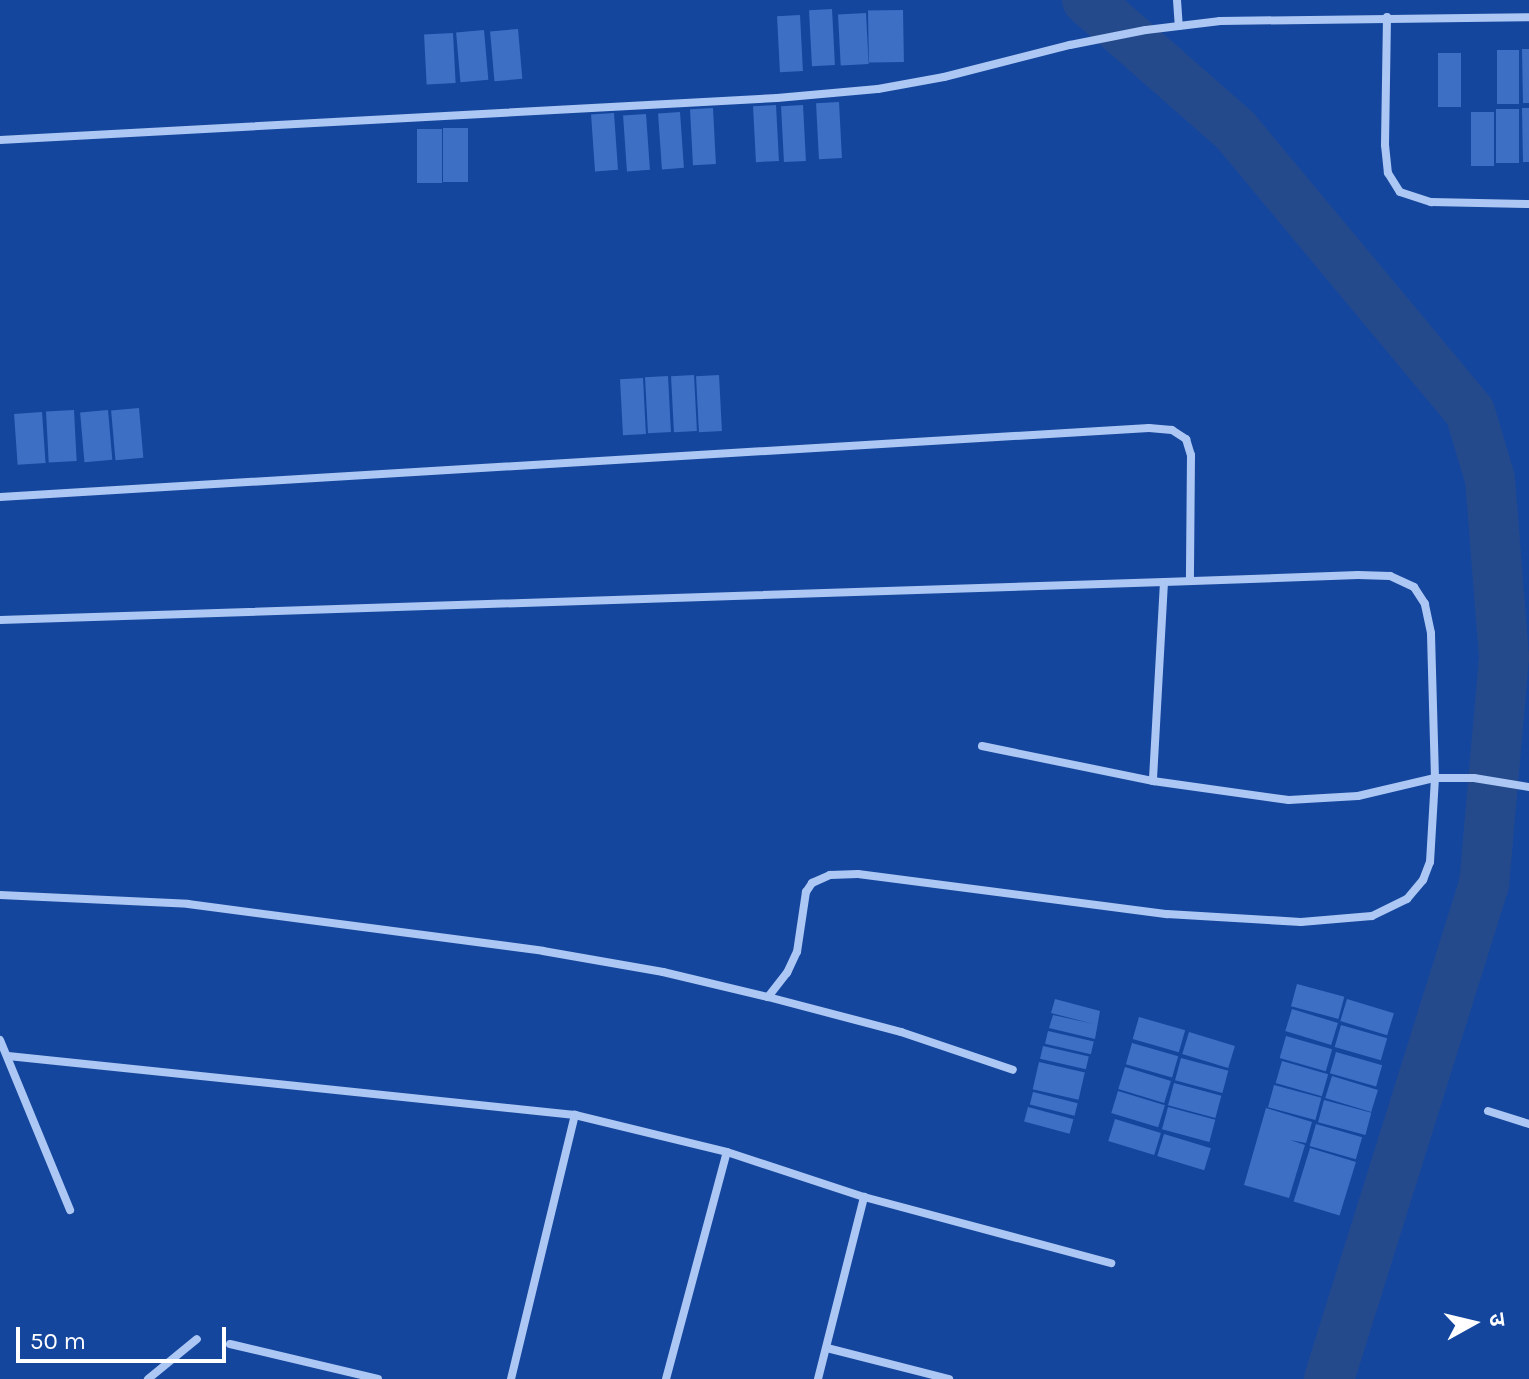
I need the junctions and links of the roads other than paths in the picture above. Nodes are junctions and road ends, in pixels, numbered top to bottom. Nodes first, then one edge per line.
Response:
1 (1177, 0) edge
2 (1387, 17) junction
3 (1529, 17) edge
4 (1179, 26) junction
5 (0, 140) edge
6 (1529, 204) edge
7 (0, 497) edge
8 (1190, 581) junction
9 (1164, 582) junction
10 (0, 620) edge
11 (982, 746) dead end
12 (1435, 778) junction
13 (1153, 781) junction
14 (1529, 787) edge
15 (0, 895) edge
16 (768, 997) junction
17 (0, 1040) edge
18 (8, 1056) junction
19 (1013, 1070) dead end
20 (1488, 1111) dead end
21 (575, 1115) junction
22 (1529, 1124) edge
23 (727, 1152) junction
24 (864, 1197) junction
25 (70, 1210) dead end
26 (1111, 1263) dead end
27 (197, 1339) dead end
28 (230, 1344) dead end
29 (827, 1348) junction
30 (148, 1379) edge
31 (378, 1379) edge
32 (511, 1379) edge
33 (666, 1379) edge
34 (818, 1379) edge
35 (949, 1379) edge

1 - 4 street
2 - 3 street
2 - 4 street
2 - 6 street
4 - 5 street
7 - 8 street
8 - 9 street
8 - 12 street
9 - 10 street
9 - 13 street
11 - 13 street
12 - 13 street
12 - 14 street
12 - 16 street
15 - 16 street
16 - 19 street
17 - 18 street
18 - 21 street
18 - 25 street
20 - 22 street
21 - 23 street
21 - 32 street
23 - 24 street
23 - 33 street
24 - 26 street
24 - 29 street
27 - 30 street
28 - 31 street
29 - 34 street
29 - 35 street

